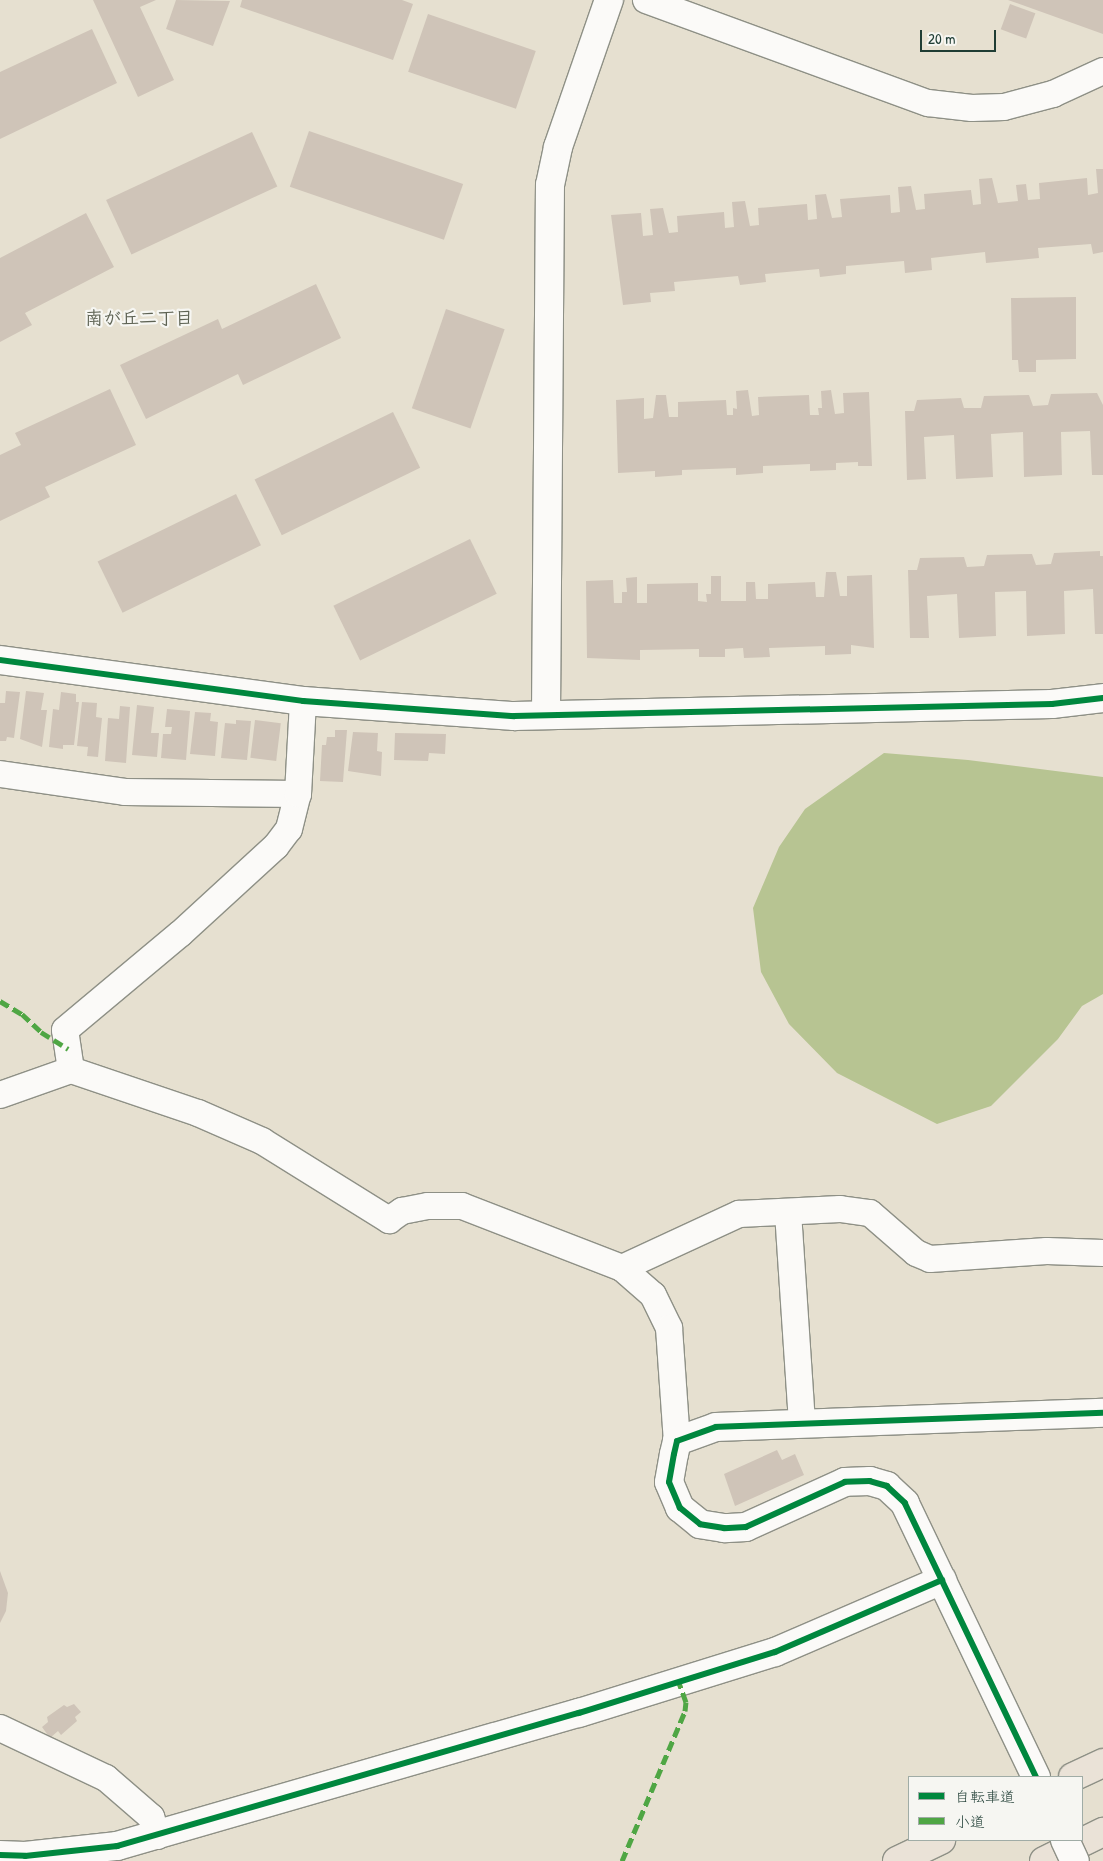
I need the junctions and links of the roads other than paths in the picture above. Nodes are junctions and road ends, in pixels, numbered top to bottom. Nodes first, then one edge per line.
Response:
1 (609, 0) edge
2 (646, 0) edge
3 (1103, 71) edge
4 (0, 660) edge
5 (1103, 698) edge
6 (303, 701) junction
7 (546, 715) junction
8 (0, 774) edge
9 (298, 794) junction
10 (71, 1070) junction
11 (0, 1095) edge
12 (788, 1212) junction
13 (1103, 1253) edge
14 (622, 1268) junction
15 (1103, 1413) edge
16 (802, 1423) junction
17 (677, 1441) junction
18 (942, 1580) junction
19 (0, 1728) edge
20 (1103, 1763) edge
21 (1036, 1776) edge
22 (1075, 1776) edge
23 (1103, 1832) edge
24 (157, 1836) junction
25 (939, 1841) edge
26 (1065, 1841) edge
27 (117, 1854) edge
28 (0, 1855) edge
29 (896, 1861) edge
30 (1044, 1861) edge
31 (1075, 1861) edge

1 - 7 street
2 - 3 street
4 - 6 street
5 - 7 street
6 - 7 street
6 - 9 street
8 - 9 street
9 - 10 street
10 - 11 street
10 - 14 street
12 - 13 street
12 - 14 street
12 - 16 street
14 - 17 street
15 - 16 street
16 - 17 street
17 - 18 street
18 - 21 street
18 - 24 street
19 - 24 street
20 - 22 highway
23 - 30 highway
24 - 27 street
25 - 29 highway
26 - 31 street, bridge
27 - 28 street

